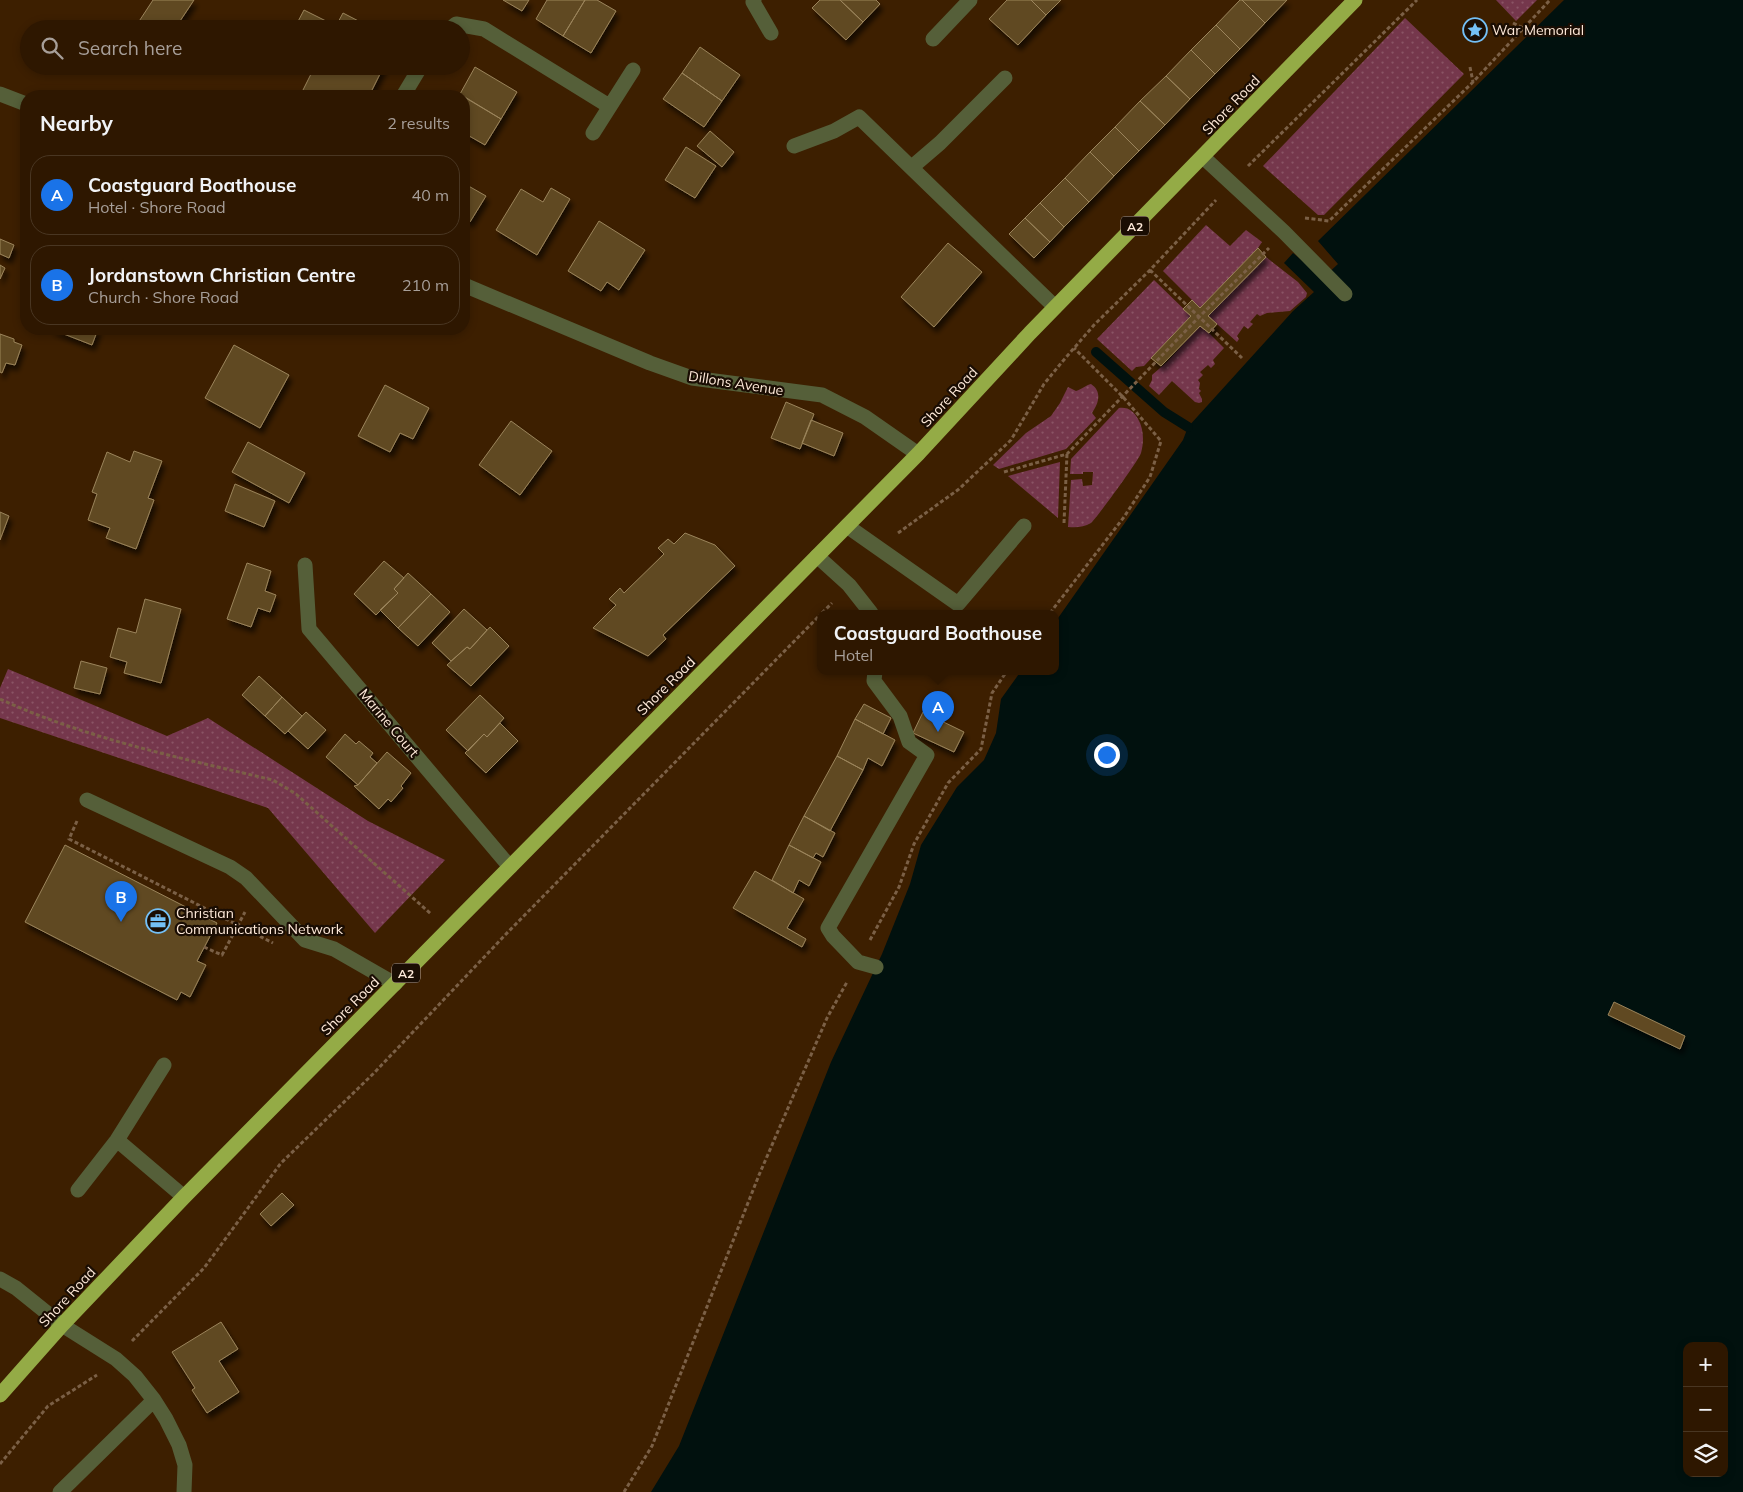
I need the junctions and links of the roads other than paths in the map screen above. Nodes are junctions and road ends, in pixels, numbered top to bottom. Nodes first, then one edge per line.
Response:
1 (754, 0) edge
2 (970, 0) edge
3 (1355, 0) edge
4 (470, 26) edge
5 (772, 33) dead end
6 (933, 40) dead end
7 (632, 70) dead end
8 (416, 75) edge
9 (1005, 78) dead end
10 (407, 90) edge
11 (0, 94) edge
12 (20, 102) edge
13 (609, 106) junction
14 (594, 133) dead end
15 (794, 146) dead end
16 (1203, 157) junction
17 (912, 167) junction
18 (470, 288) edge
19 (1345, 294) dead end
20 (1056, 307) junction
21 (918, 454) junction
22 (847, 526) junction
23 (1024, 526) dead end
24 (817, 556) junction
25 (305, 565) dead end
26 (869, 610) edge
27 (875, 675) edge
28 (87, 800) road end
29 (510, 867) junction
30 (876, 967) dead end
31 (395, 984) junction
32 (164, 1065) dead end
33 (117, 1140) junction
34 (78, 1190) dead end
35 (184, 1197) junction
36 (0, 1280) edge
37 (62, 1324) junction
38 (0, 1395) edge
39 (154, 1400) junction
40 (60, 1492) edge
41 (184, 1492) edge

1 - 5 street
2 - 6 street
3 - 16 highway, Shore Road / A2
4 - 13 street
7 - 13 street
8 - 10 street
9 - 17 street
11 - 12 street
13 - 14 street
15 - 17 street
16 - 19 street
16 - 20 highway, Shore Road / A2
17 - 20 street
18 - 21 street, Dillons Avenue
20 - 21 highway, Shore Road / A2
21 - 22 highway, Shore Road / A2
22 - 23 street
22 - 24 highway, Shore Road / A2
24 - 26 street
24 - 29 highway, Shore Road / A2
25 - 29 street, Marine Court
27 - 30 street
28 - 31 street
29 - 31 highway, Shore Road / A2
31 - 35 highway, Shore Road / A2
32 - 33 street
33 - 34 street
33 - 35 street
35 - 37 highway, Shore Road / A2
36 - 37 street
37 - 38 highway, Shore Road / A2
37 - 39 street
39 - 40 street
39 - 41 street

